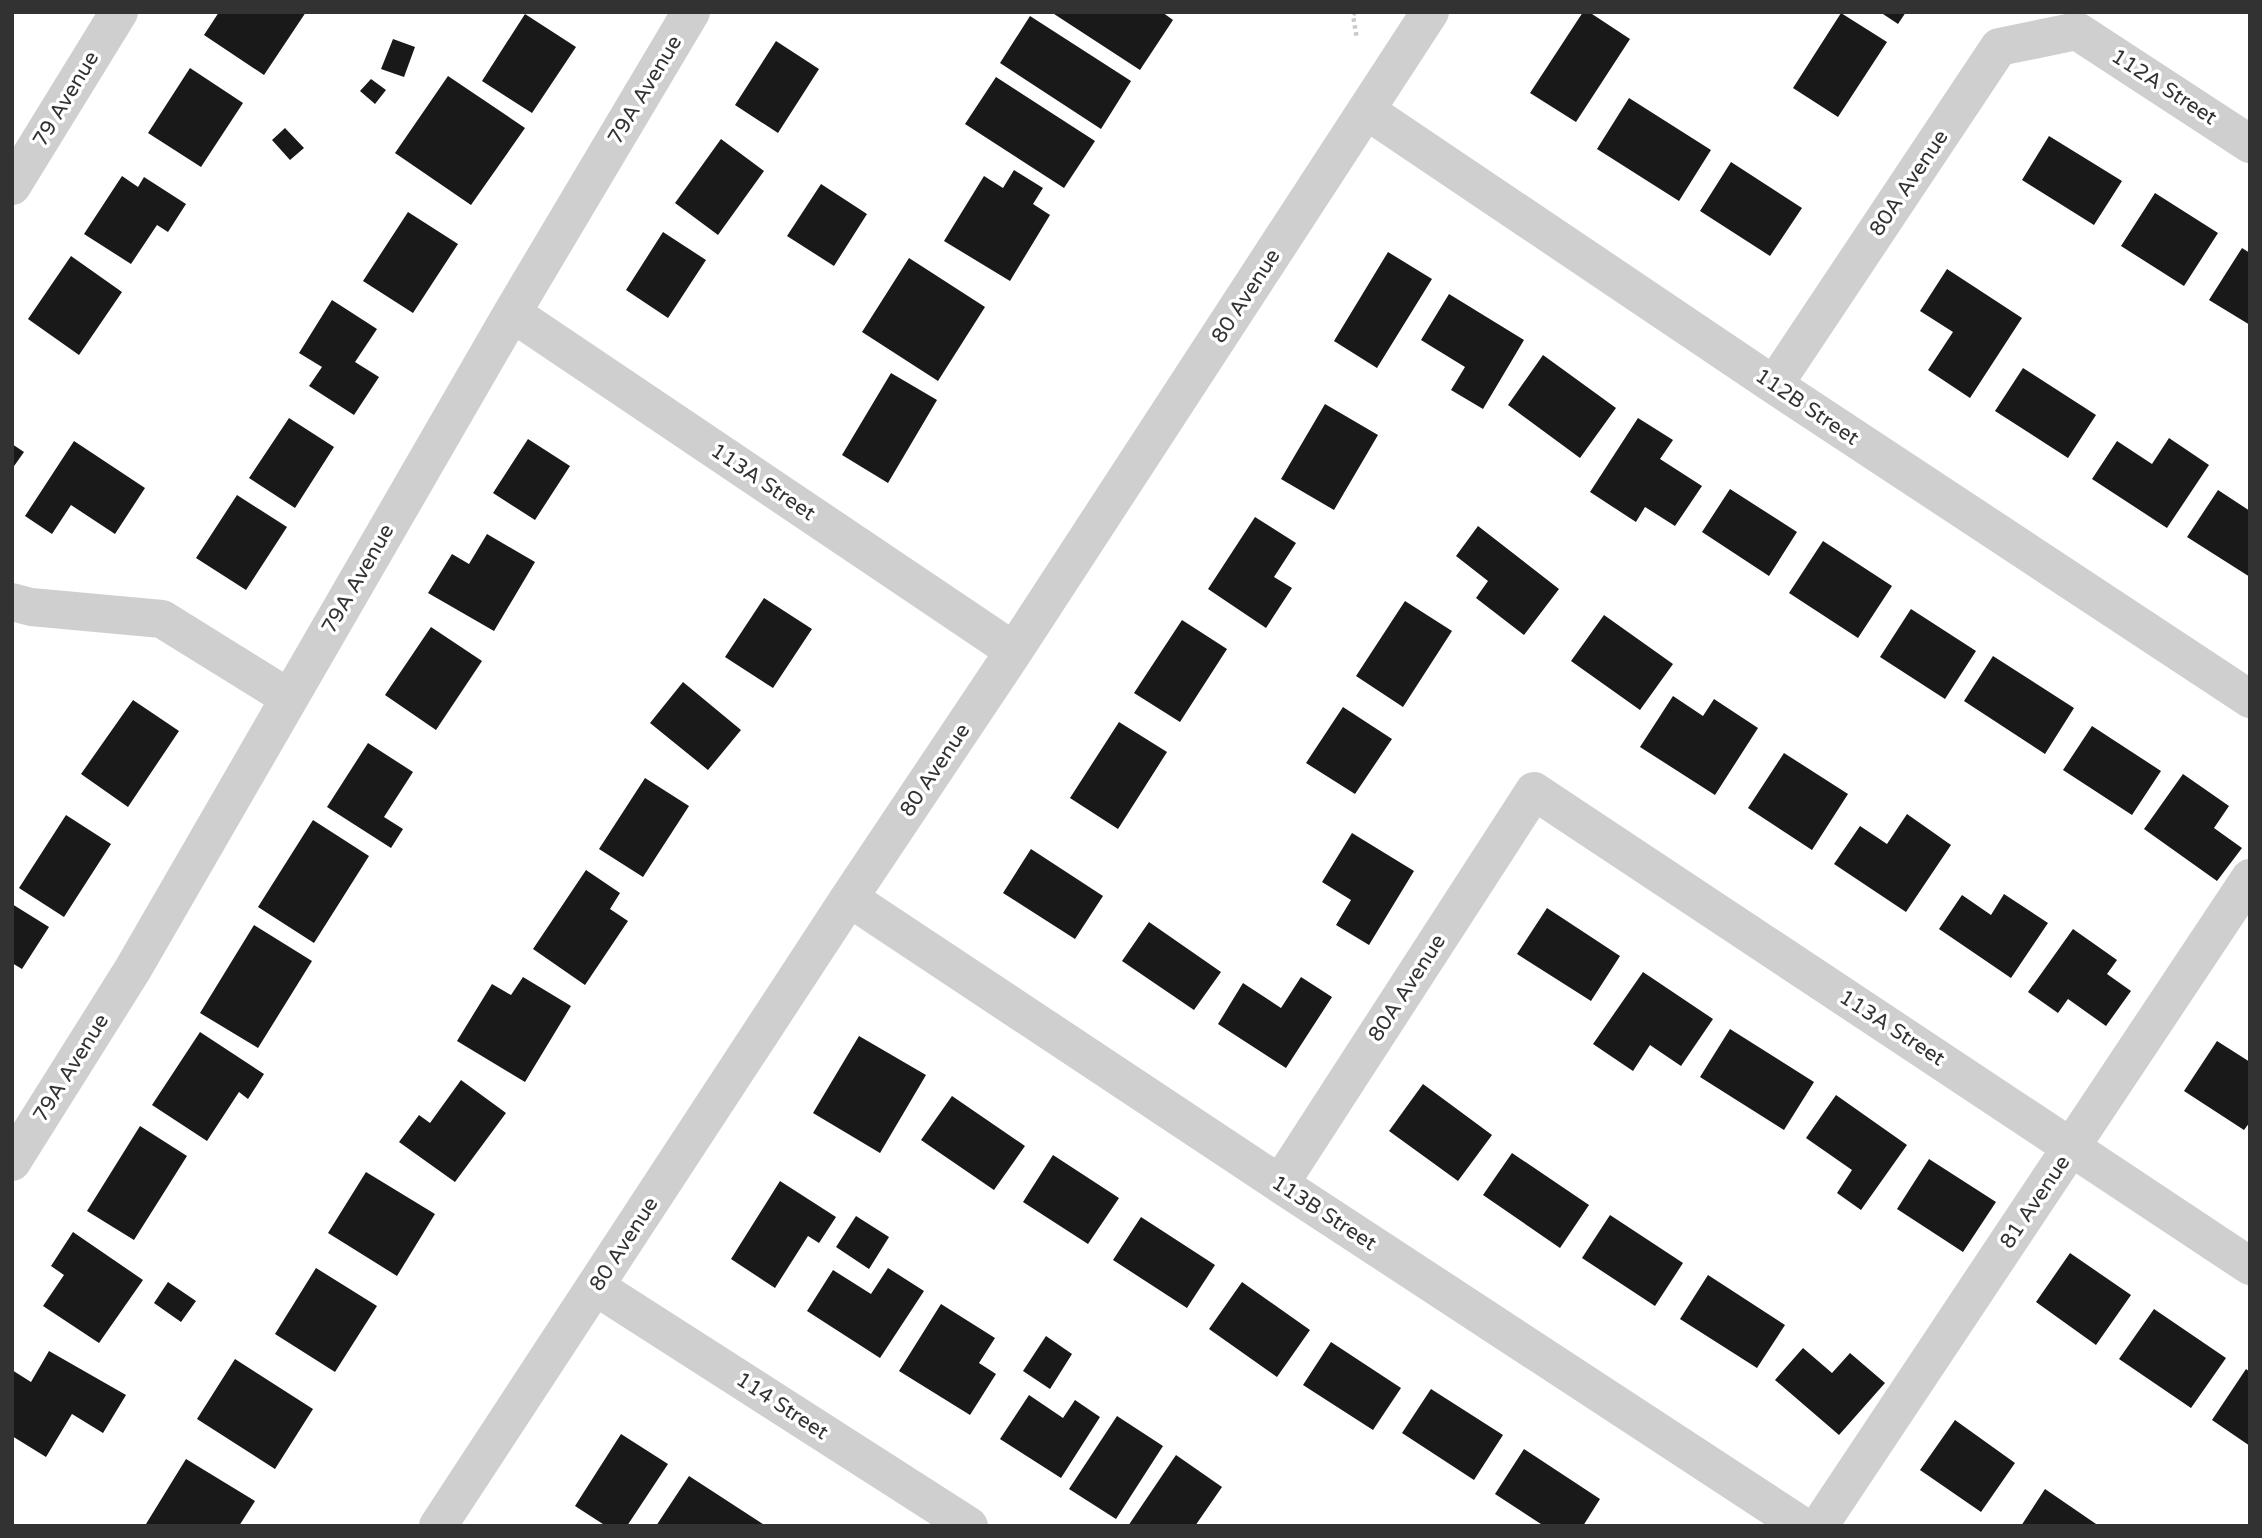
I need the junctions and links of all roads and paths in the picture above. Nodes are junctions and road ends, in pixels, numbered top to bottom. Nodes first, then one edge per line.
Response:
1 (119, 12) edge
2 (691, 12) edge
3 (1355, 12) edge
4 (1430, 12) edge
5 (2077, 31) joint
6 (1357, 39) dead end
7 (1367, 111) junction
8 (2250, 144) edge
9 (12, 186) edge
10 (512, 313) junction
11 (1774, 385) junction
12 (12, 602) edge
13 (1014, 651) junction
14 (289, 698) junction
15 (2250, 699) edge
16 (1534, 791) joint
17 (2250, 878) edge
18 (849, 898) junction
19 (16, 1146) edge
20 (2072, 1147) junction
21 (1280, 1184) junction
22 (2250, 1266) edge
23 (596, 1287) junction
24 (438, 1526) edge
25 (968, 1526) edge
26 (1802, 1526) edge
27 (1819, 1526) edge

1 - 9 street, 79 Avenue
2 - 10 street, 79A Avenue
3 - 6 path
4 - 7 street, 80 Avenue
5 - 8 street, 112A Street
5 - 11 street, 80A Avenue
7 - 11 street, 112B Street
7 - 13 street, 80 Avenue
10 - 13 street, 113A Street
10 - 14 street, 79A Avenue
11 - 15 street, 112B Street
12 - 14 street
13 - 18 street, 80 Avenue
14 - 19 street, 79A Avenue
16 - 20 street, 113A Street
16 - 21 street, 80A Avenue
17 - 20 street, 81 Avenue
18 - 21 street, 113B Street
18 - 23 street, 80 Avenue
20 - 22 street, 113A Street
20 - 27 street, 81 Avenue
21 - 26 street, 113B Street
23 - 24 street, 80 Avenue
23 - 25 street, 114 Street

